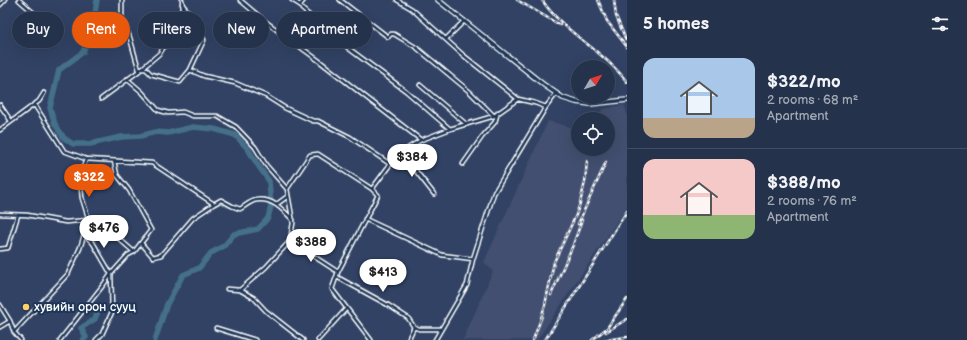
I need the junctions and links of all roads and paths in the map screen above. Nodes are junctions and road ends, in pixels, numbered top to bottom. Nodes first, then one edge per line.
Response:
1 (5, 0) edge
2 (19, 0) edge
3 (122, 0) edge
4 (182, 0) edge
5 (240, 0) edge
6 (292, 0) edge
7 (304, 0) edge
8 (340, 0) edge
9 (397, 0) edge
10 (438, 0) edge
11 (182, 4) junction
12 (0, 5) edge
13 (300, 5) junction
14 (33, 12) edge
15 (464, 21) junction
16 (446, 39) junction
17 (140, 70) junction
18 (190, 70) junction
19 (127, 79) junction
20 (420, 85) dead end
21 (44, 92) dead end
22 (556, 94) junction
23 (101, 98) dead end
24 (518, 99) junction
25 (627, 100) edge
26 (34, 104) junction
27 (0, 105) edge
28 (546, 107) junction
29 (498, 112) junction
30 (494, 116) junction
31 (11, 121) junction
32 (466, 124) junction
33 (450, 129) junction
34 (0, 130) edge
35 (421, 140) junction
36 (401, 152) junction
37 (86, 159) junction
38 (114, 161) junction
39 (390, 164) junction
40 (463, 164) dead end
41 (287, 189) junction
42 (372, 189) junction
43 (434, 194) dead end
44 (288, 196) junction
45 (214, 204) junction
46 (277, 204) junction
47 (0, 214) edge
48 (18, 215) junction
49 (365, 219) junction
50 (89, 220) junction
51 (293, 220) junction
52 (84, 234) junction
53 (290, 241) junction
54 (140, 243) junction
55 (0, 249) edge
56 (134, 252) junction
57 (473, 259) junction
58 (338, 272) junction
59 (111, 274) junction
60 (336, 277) junction
61 (227, 289) dead end
62 (240, 290) junction
63 (0, 305) edge
64 (346, 309) junction
65 (10, 321) junction
66 (0, 327) edge
67 (414, 327) junction
68 (216, 328) dead end
69 (442, 329) junction
70 (14, 332) junction
71 (22, 340) edge
72 (60, 340) edge
73 (96, 340) edge
74 (255, 340) edge
75 (303, 340) edge
76 (319, 340) edge
77 (371, 340) edge
78 (408, 340) edge
79 (435, 340) edge

1 - 12 street
2 - 14 street
3 - 17 street
4 - 11 street
5 - 35 street
6 - 13 street
7 - 13 street
8 - 30 street
9 - 16 street
10 - 15 street
11 - 17 street
11 - 18 street
13 - 33 street
15 - 16 street
15 - 22 street
16 - 24 street
17 - 18 street
17 - 19 street
18 - 39 street
19 - 23 street
19 - 41 street
20 - 32 street
21 - 26 street
22 - 25 street
22 - 28 street
24 - 28 street
24 - 29 street
26 - 31 street
26 - 37 street
27 - 31 street
28 - 57 street
29 - 30 street
29 - 40 street
30 - 32 street
31 - 34 street
32 - 33 street
33 - 35 street
35 - 36 street
36 - 39 street
36 - 43 street
37 - 38 street
37 - 50 street
38 - 45 street
38 - 54 street
39 - 42 street
41 - 42 street
41 - 44 street
42 - 49 street
44 - 46 street
44 - 51 street
45 - 46 street
45 - 54 street
46 - 51 street
47 - 48 street
48 - 50 street
48 - 55 street
49 - 57 street
49 - 58 street
50 - 52 street
50 - 56 street
51 - 53 street
52 - 59 street
52 - 70 street
53 - 58 street
53 - 62 street
54 - 56 street
56 - 59 street
57 - 69 street
58 - 60 street
59 - 72 street
59 - 73 street
60 - 64 street
60 - 67 street
61 - 62 street
62 - 75 street
63 - 65 street
64 - 76 street
64 - 77 street
65 - 66 street
65 - 70 street
67 - 69 street
67 - 78 street
68 - 74 street
69 - 79 street
70 - 71 street

